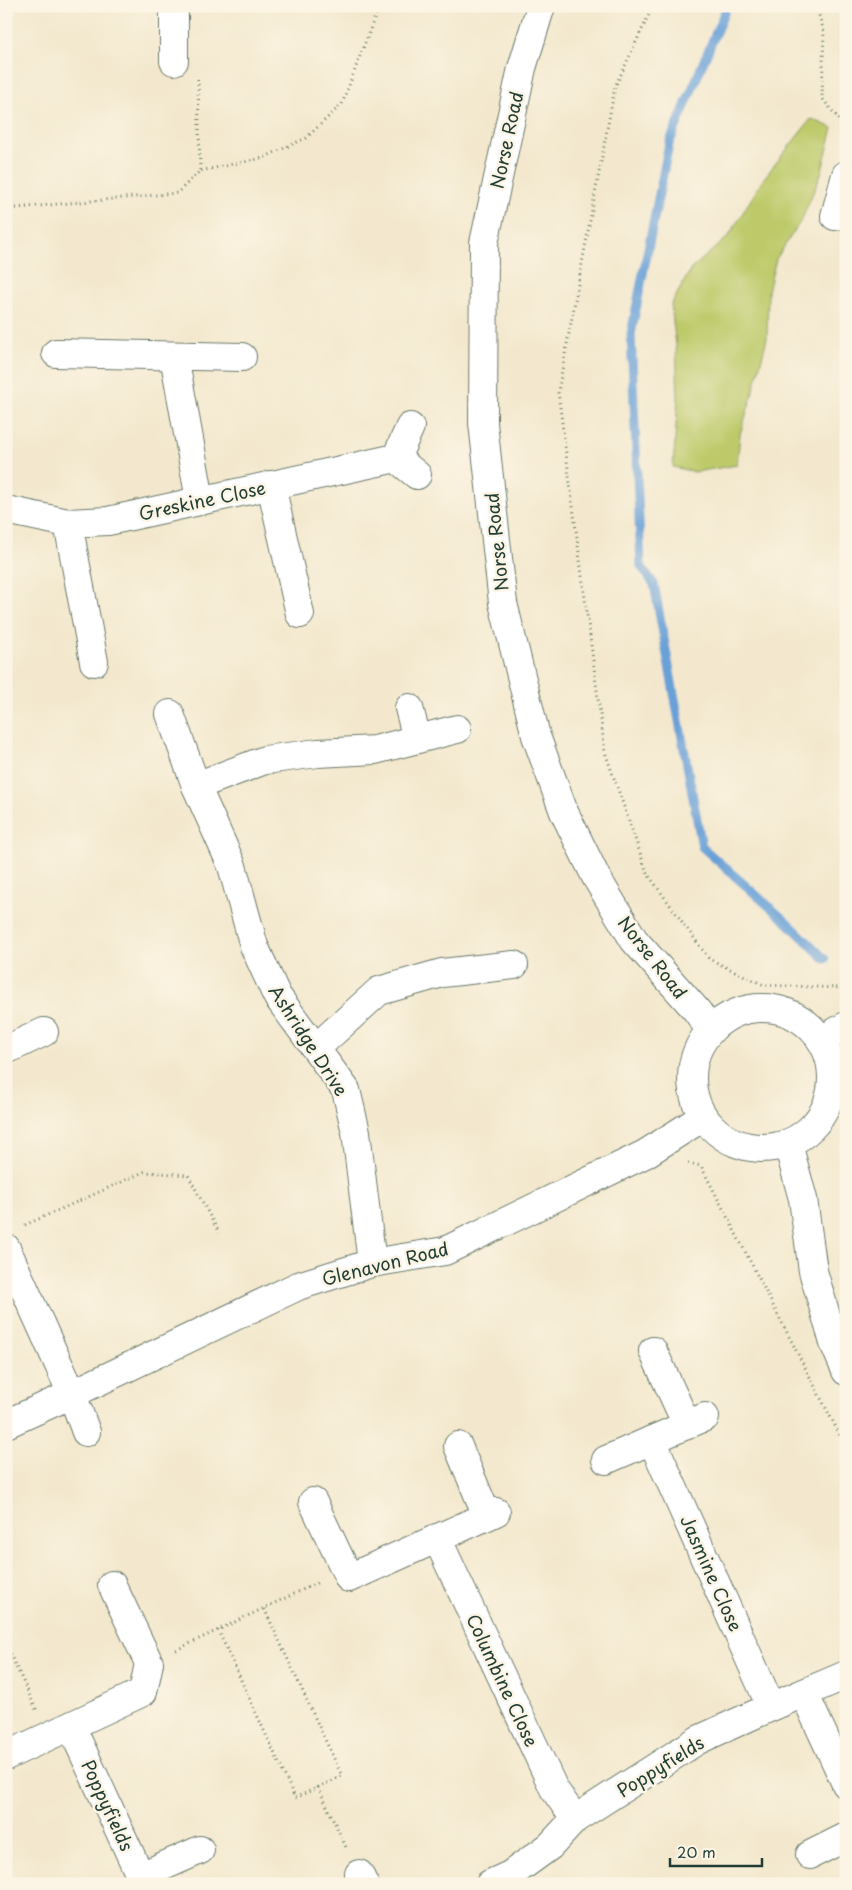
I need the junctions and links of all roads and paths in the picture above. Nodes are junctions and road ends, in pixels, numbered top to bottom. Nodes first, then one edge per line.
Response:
1 (174, 6) edge
2 (379, 6) edge
3 (541, 6) edge
4 (653, 6) edge
5 (816, 6) edge
6 (174, 61) joint
7 (846, 128) edge
8 (200, 171) junction
9 (846, 176) edge
10 (6, 209) edge
11 (835, 216) dead end
12 (56, 353) dead end
13 (174, 356) junction
14 (242, 357) dead end
15 (410, 427) dead end
16 (396, 458) junction
17 (417, 475) dead end
18 (271, 485) junction
19 (200, 500) junction
20 (6, 510) edge
21 (68, 523) junction
22 (300, 614) dead end
23 (94, 662) dead end
24 (409, 708) dead end
25 (170, 714) dead end
26 (458, 729) dead end
27 (417, 739) junction
28 (196, 786) junction
29 (514, 965) dead end
30 (846, 1001) edge
31 (846, 1026) edge
32 (710, 1030) junction
33 (44, 1032) dead end
34 (821, 1040) junction
35 (316, 1048) junction
36 (6, 1050) edge
37 (702, 1116) junction
38 (788, 1144) junction
39 (645, 1154) junction
40 (24, 1226) dead end
41 (219, 1233) dead end
42 (6, 1248) edge
43 (372, 1263) junction
44 (653, 1351) dead end
45 (846, 1371) edge
46 (72, 1394) junction
47 (6, 1424) edge
48 (86, 1432) dead end
49 (652, 1440) junction
50 (458, 1446) dead end
51 (846, 1447) edge
52 (606, 1460) dead end
53 (313, 1502) dead end
54 (437, 1538) junction
55 (349, 1578) junction
56 (112, 1584) dead end
57 (264, 1608) junction
58 (218, 1630) junction
59 (6, 1645) edge
60 (149, 1664) junction
61 (846, 1675) edge
62 (804, 1693) junction
63 (771, 1707) junction
64 (60, 1731) junction
65 (6, 1756) edge
66 (846, 1784) edge
67 (318, 1787) junction
68 (575, 1819) junction
69 (846, 1837) edge
70 (200, 1850) dead end
71 (810, 1855) dead end
72 (361, 1879) edge
73 (142, 1880) edge
74 (490, 1884) edge

1 - 6 street
2 - 8 path
3 - 32 street, Norse Road
4 - 30 path
5 - 7 path
6 - 8 path
8 - 10 path
9 - 11 street
12 - 13 street
13 - 14 street
13 - 19 street
15 - 16 street
16 - 17 street
16 - 18 street, Greskine Close
18 - 19 street, Greskine Close
18 - 22 street
19 - 21 street, Greskine Close
20 - 21 street, Greskine Close
21 - 23 street
24 - 27 street
25 - 28 street, Ashridge Drive
26 - 27 street
27 - 28 street
28 - 35 street, Ashridge Drive
29 - 35 street
31 - 34 street
32 - 34 street
32 - 37 street
33 - 36 street
34 - 38 street
35 - 43 street, Ashridge Drive
37 - 38 street
37 - 39 street, Glenavon Road
38 - 45 street
39 - 43 street, Glenavon Road
39 - 51 path
40 - 41 path
42 - 46 street
43 - 46 street, Glenavon Road
44 - 49 street
46 - 47 street, Glenavon Road
46 - 48 street
49 - 52 street
49 - 63 street, Jasmine Close
50 - 54 street
53 - 55 street
54 - 55 street
54 - 68 street, Columbine Close
55 - 57 path
56 - 60 street
57 - 58 path
57 - 67 path
58 - 60 path
58 - 67 path
59 - 64 path
60 - 64 street
61 - 62 street, Poppyfields
62 - 63 street, Poppyfields
62 - 66 street
63 - 68 street, Poppyfields
64 - 65 street
64 - 73 street, Poppyfields
67 - 72 path
68 - 74 street, Poppyfields
69 - 71 street
70 - 73 street

